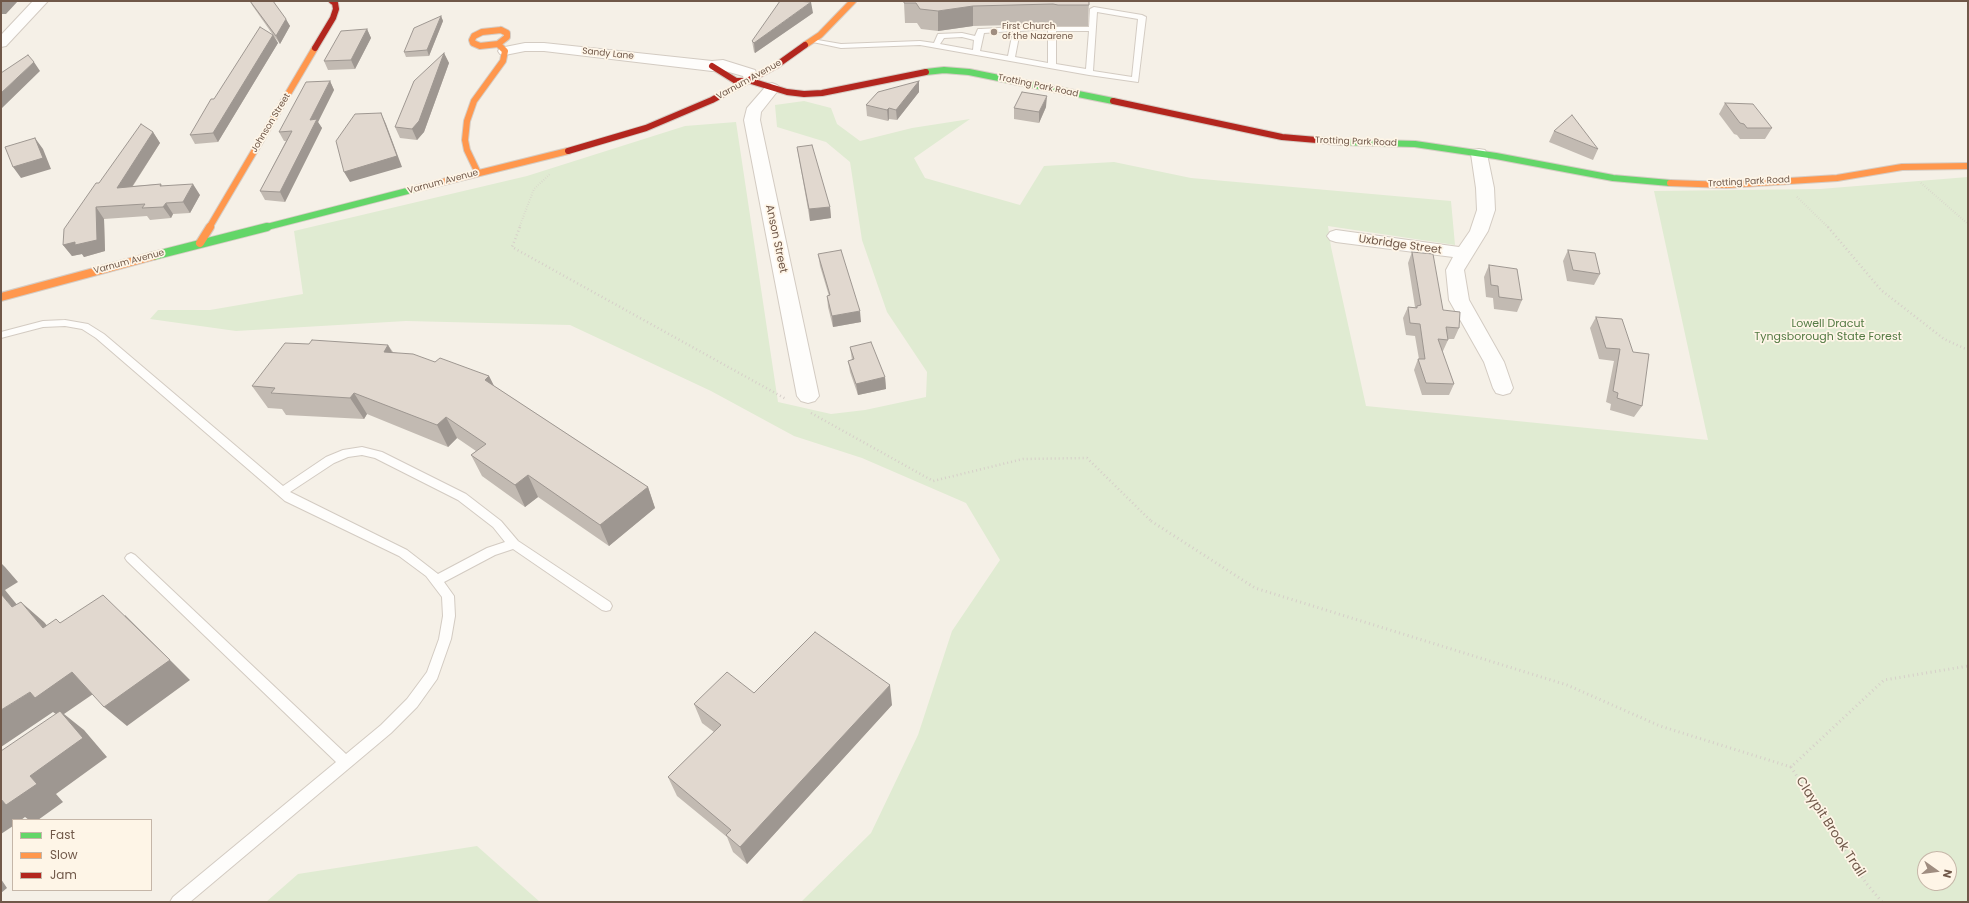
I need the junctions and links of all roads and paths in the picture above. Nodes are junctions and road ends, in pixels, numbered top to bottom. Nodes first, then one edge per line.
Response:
1 (41, 1) edge
2 (332, 1) edge
3 (853, 1) edge
4 (1017, 28) junction
5 (1052, 29) junction
6 (1092, 29) junction
7 (978, 38) junction
8 (812, 41) junction
9 (1, 43) edge
10 (936, 46) junction
11 (501, 47) joint
12 (976, 53) junction
13 (1011, 59) junction
14 (1052, 66) junction
15 (1089, 72) junction
16 (751, 81) junction
17 (772, 88) junction
18 (574, 150) junction
19 (1480, 154) junction
20 (1968, 166) edge
21 (1902, 167) junction
22 (478, 173) junction
23 (1780, 180) junction
24 (1968, 224) edge
25 (1336, 236) dead end
26 (200, 243) junction
27 (1464, 254) junction
28 (1, 296) edge
29 (1, 336) edge
30 (1968, 350) edge
31 (1503, 388) dead end
32 (788, 400) dead end
33 (809, 404) joint
34 (282, 492) junction
35 (514, 544) junction
36 (131, 558) dead end
37 (436, 581) junction
38 (606, 606) dead end
39 (1968, 666) edge
40 (346, 763) junction
41 (1791, 767) junction
42 (178, 902) edge
43 (1882, 902) edge

1 - 9 street
2 - 26 street, Johnson Street
3 - 8 street, Varnum Avenue
4 - 5 lane
4 - 7 lane
4 - 13 lane
5 - 6 lane
5 - 14 lane
6 - 15 lane
6 - 15 lane
7 - 10 lane
7 - 12 lane
8 - 10 lane
8 - 16 street, Varnum Avenue
10 - 12 lane
11 - 16 street, Sandy Lane
11 - 22 street
12 - 13 lane
13 - 14 lane
14 - 15 lane
16 - 17 street, Trotting Park Road
16 - 18 street, Varnum Avenue
17 - 19 street, Trotting Park Road
17 - 33 street, Anson Street
18 - 22 street, Varnum Avenue
18 - 32 path
19 - 23 street, Trotting Park Road
19 - 27 street
20 - 21 street, Trotting Park Road
21 - 23 street, Trotting Park Road
21 - 24 path
22 - 26 street, Varnum Avenue
23 - 30 path
25 - 27 street, Uxbridge Street
26 - 28 street, Varnum Avenue
27 - 31 street
29 - 34 lane
33 - 41 path
34 - 35 lane
34 - 37 lane
35 - 37 lane
35 - 38 lane
36 - 40 lane
37 - 40 lane
39 - 41 path, Claypit Brook Trail
40 - 42 lane
41 - 43 path, Claypit Brook Trail

